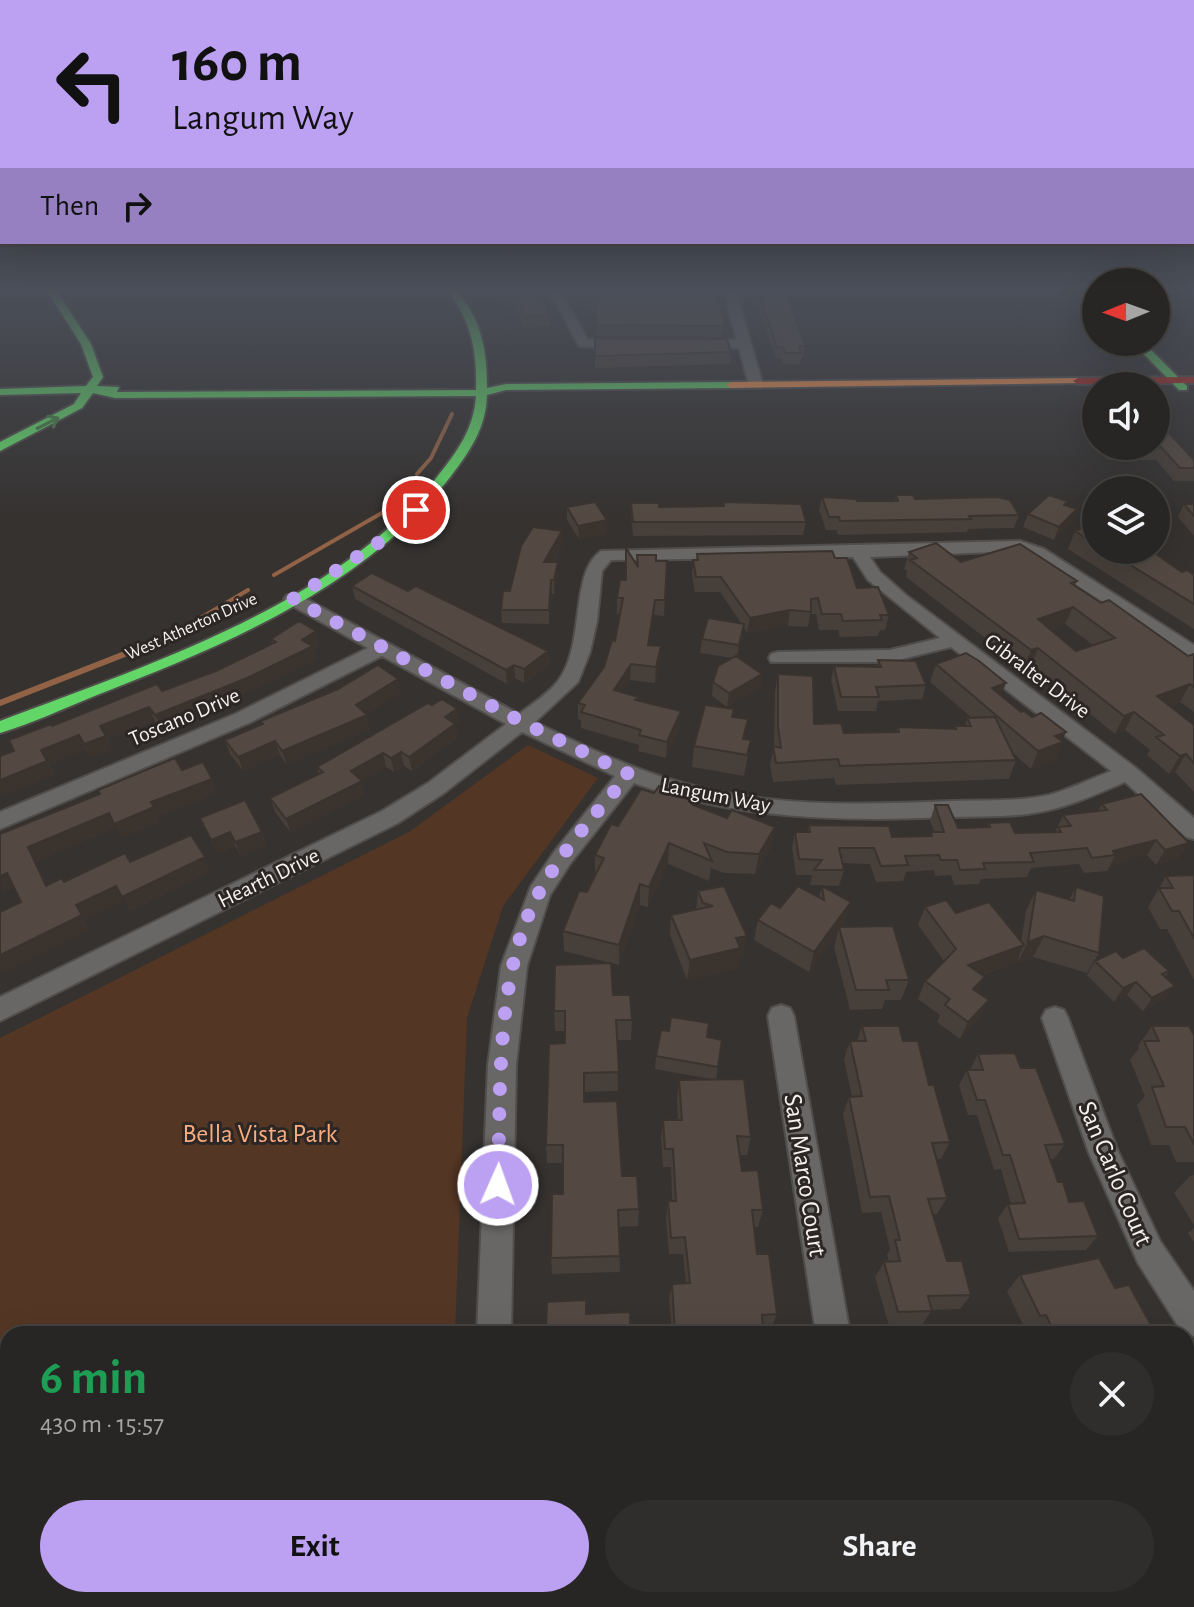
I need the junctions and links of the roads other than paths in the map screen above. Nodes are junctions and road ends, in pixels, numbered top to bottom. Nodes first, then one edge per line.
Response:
1 (96, 367) edge
2 (481, 367) edge
3 (751, 367) edge
4 (1169, 367) edge
5 (1185, 380) edge
6 (756, 385) junction
7 (482, 387) junction
8 (0, 392) edge
9 (98, 392) junction
10 (1194, 400) edge
11 (0, 447) edge
12 (858, 552) junction
13 (293, 599) junction
14 (952, 640) junction
15 (383, 648) junction
16 (1194, 653) edge
17 (778, 658) dead end
18 (522, 722) junction
19 (0, 727) edge
20 (1128, 773) junction
21 (629, 774) junction
22 (0, 821) edge
23 (1194, 831) edge
24 (0, 1010) edge
25 (781, 1016) dead end
26 (1055, 1018) dead end
27 (1194, 1320) edge
28 (494, 1326) edge
29 (832, 1326) edge

1 - 9 main road
2 - 7 main road, West Atherton Drive
3 - 6 street
4 - 5 main road
5 - 6 main road
5 - 10 main road
6 - 7 main road
7 - 9 main road
7 - 13 main road, West Atherton Drive
8 - 9 main road
11 -> 9 main road
12 - 14 street, Gibralter Drive
12 - 16 street, Hearth Drive
12 - 18 street, Hearth Drive
13 - 15 street, Langum Way
13 - 19 main road, West Atherton Drive
14 - 17 street
14 - 20 street, Gibralter Drive
15 - 18 street, Langum Way
15 - 22 street, Toscano Drive
18 - 21 street, Langum Way
18 - 24 street, Hearth Drive
20 - 21 street, Langum Way
20 - 23 street, Gibralter Drive
21 - 28 street
25 - 29 street, San Marco Court
26 - 27 street, San Carlo Court

